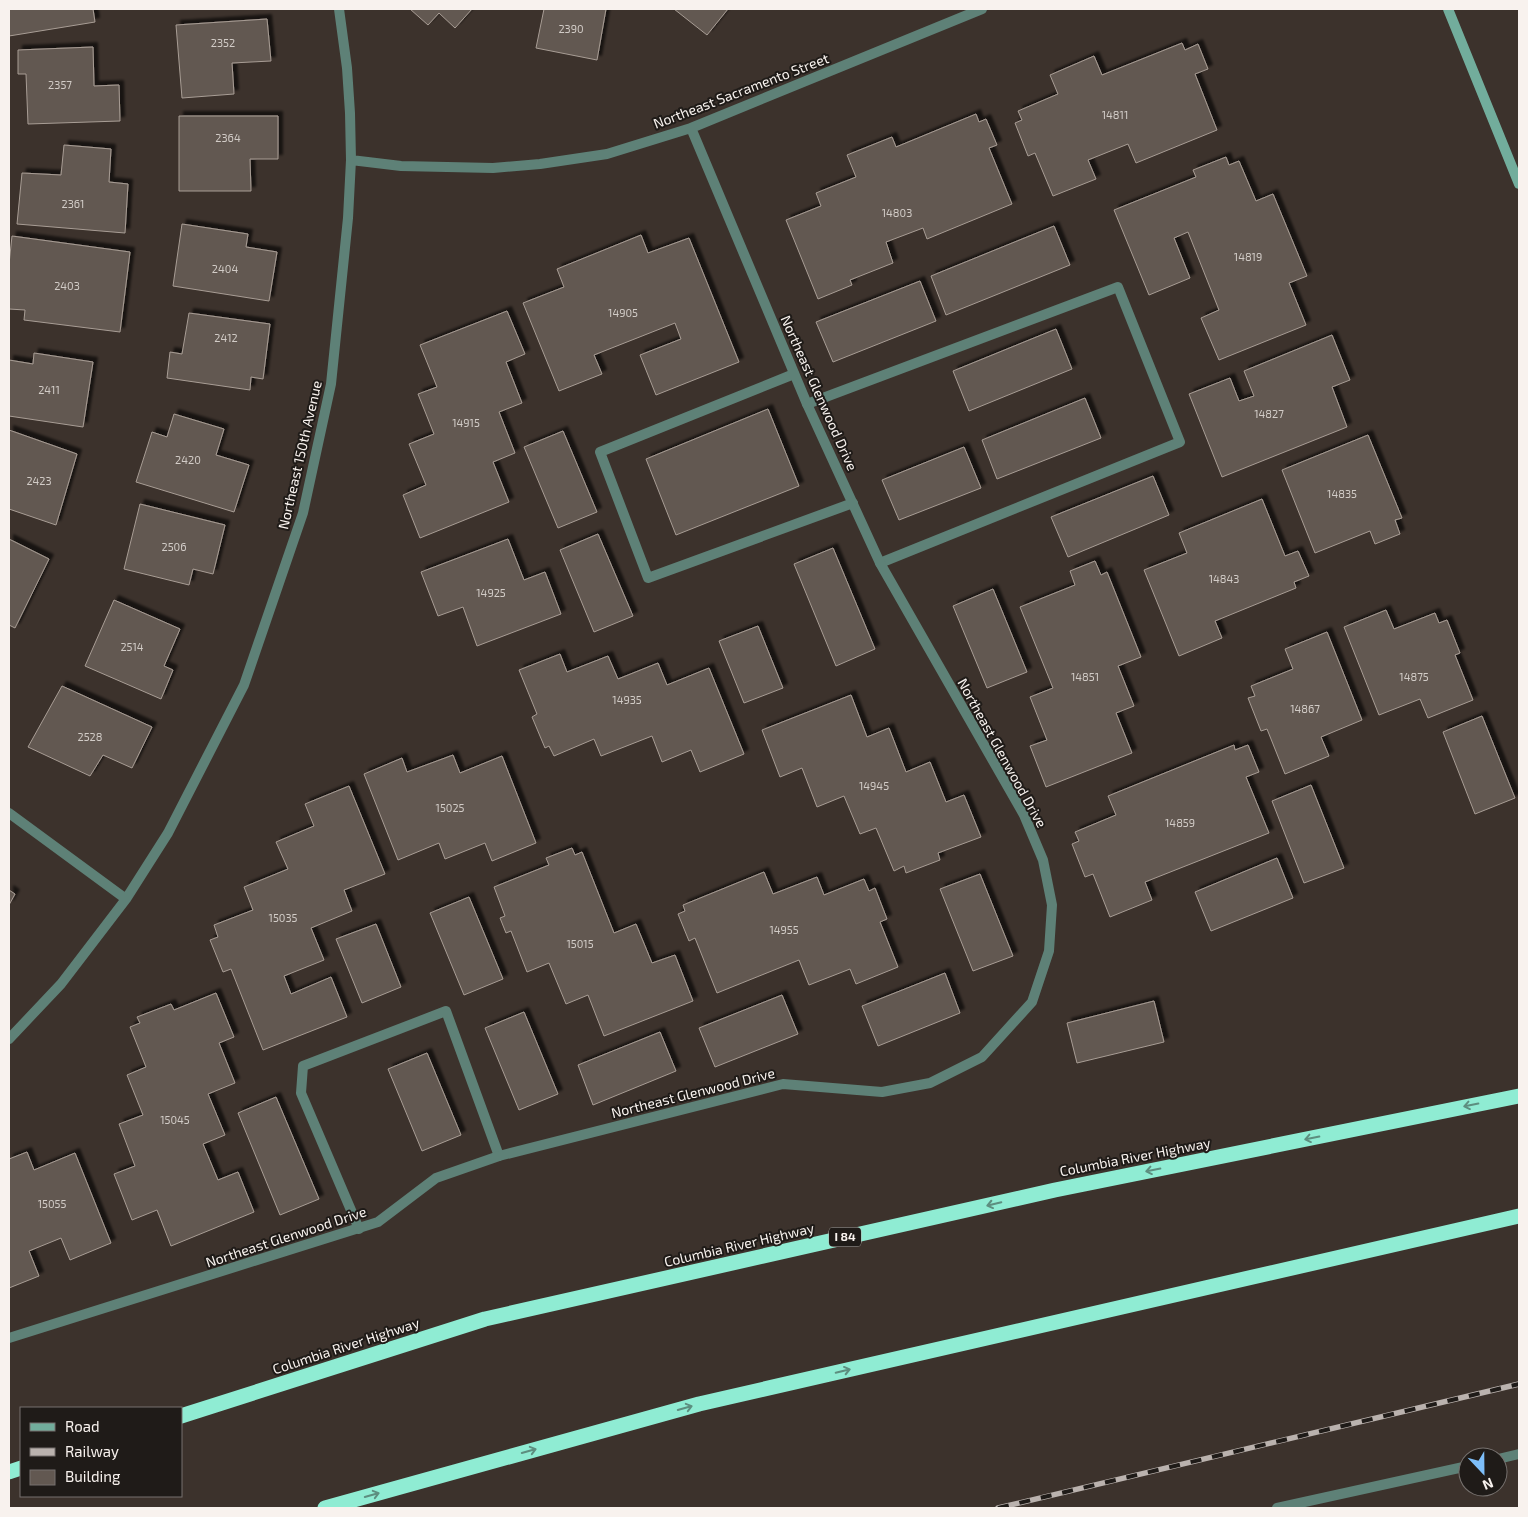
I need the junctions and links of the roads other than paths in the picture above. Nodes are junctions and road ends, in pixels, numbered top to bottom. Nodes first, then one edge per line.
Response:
1 (338, 9) edge
2 (982, 9) edge
3 (1448, 9) edge
4 (691, 128) junction
5 (351, 160) junction
6 (1519, 184) edge
7 (794, 374) junction
8 (807, 404) junction
9 (853, 503) junction
10 (880, 564) junction
11 (9, 813) edge
12 (126, 899) junction
13 (9, 1039) edge
14 (1519, 1096) edge
15 (499, 1156) junction
16 (1519, 1216) edge
17 (359, 1229) junction
18 (9, 1338) edge
19 (182, 1416) edge
20 (1458, 1468) edge
21 (325, 1508) edge
22 (1277, 1508) edge

1 - 5 street, Northeast 150th Avenue
2 - 4 street, Northeast Sacramento Street
3 - 6 main road
4 - 5 street, Northeast Sacramento Street
4 - 7 street, Northeast Glenwood Drive
5 - 12 street, Northeast 150th Avenue
7 - 8 street, Northeast Glenwood Drive
7 - 9 street
8 - 9 street, Northeast Glenwood Drive
8 - 10 street
9 - 10 street, Northeast Glenwood Drive
10 - 15 street, Northeast Glenwood Drive
11 - 12 street
12 - 13 street, Northeast 150th Avenue
14 -> 19 highway, Columbia River Highway / I 84
15 - 17 street, Northeast Glenwood Drive
15 - 17 street
21 -> 16 highway
17 - 18 street, Northeast Glenwood Drive
20 - 22 street

